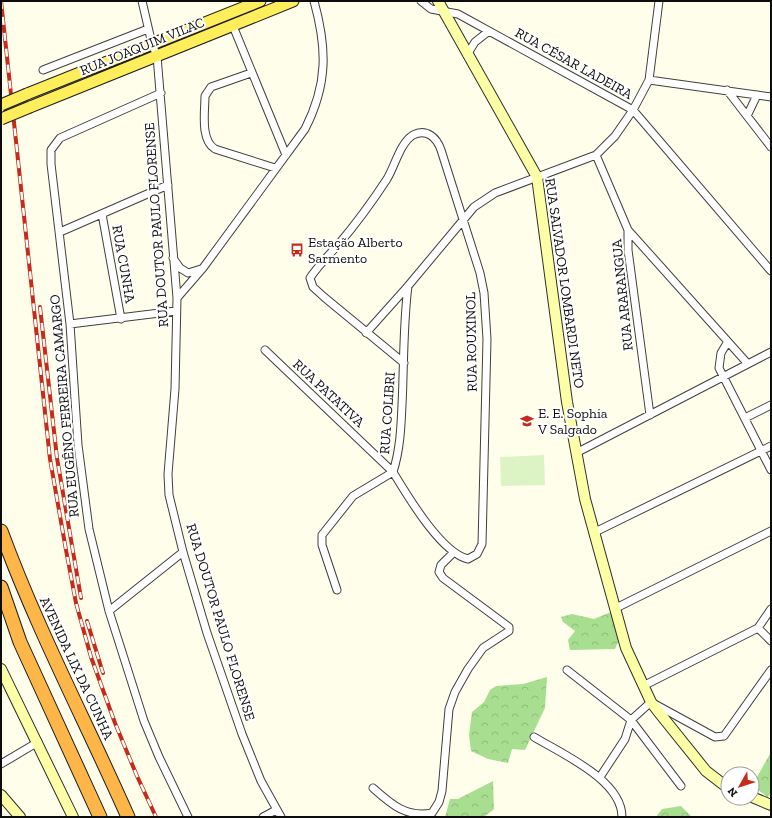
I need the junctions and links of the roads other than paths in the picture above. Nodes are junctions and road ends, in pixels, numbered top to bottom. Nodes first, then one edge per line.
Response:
1 (142, 1) edge
2 (260, 1) edge
3 (293, 1) edge
4 (314, 1) edge
5 (421, 1) edge
6 (659, 1) edge
7 (440, 5) edge
8 (232, 26) junction
9 (148, 29) junction
10 (489, 31) junction
11 (152, 44) junction
12 (467, 55) junction
13 (157, 56) junction
14 (43, 70) dead end
15 (251, 72) junction
16 (648, 80) junction
17 (727, 90) junction
18 (161, 93) junction
19 (757, 95) junction
20 (771, 97) edge
21 (1, 105) edge
22 (633, 110) junction
23 (747, 116) junction
24 (1, 119) edge
25 (771, 147) edge
26 (596, 155) junction
27 (286, 156) junction
28 (275, 168) junction
29 (537, 177) junction
30 (168, 185) junction
31 (102, 214) junction
32 (462, 219) junction
33 (628, 230) junction
34 (60, 232) junction
35 (172, 256) junction
36 (203, 268) junction
37 (771, 272) edge
38 (408, 286) junction
39 (177, 298) junction
40 (176, 311) junction
41 (121, 318) junction
42 (70, 324) junction
43 (366, 333) junction
44 (727, 343) junction
45 (265, 350) dead end
46 (771, 352) edge
47 (404, 363) junction
48 (748, 364) junction
49 (722, 377) junction
50 (771, 405) edge
51 (650, 415) junction
52 (745, 418) junction
53 (771, 446) edge
54 (761, 450) junction
55 (576, 453) junction
56 (771, 470) edge
57 (393, 472) junction
58 (1, 531) edge
59 (771, 531) edge
60 (595, 532) junction
61 (183, 552) junction
62 (453, 553) junction
63 (468, 559) joint
64 (1, 587) edge
65 (337, 590) dead end
66 (616, 608) junction
67 (771, 609) edge
68 (109, 611) junction
69 (758, 628) junction
70 (771, 642) edge
71 (1, 669) edge
72 (567, 670) dead end
73 (771, 670) edge
74 (643, 686) junction
75 (651, 702) junction
76 (631, 720) junction
77 (534, 737) dead end
78 (38, 742) junction
79 (1, 764) edge
80 (600, 777) junction
81 (720, 782) edge
82 (681, 786) dead end
83 (373, 788) dead end
84 (1, 795) edge
85 (760, 800) edge
86 (771, 805) edge
87 (276, 810) junction
88 (20, 817) edge
89 (73, 817) edge
90 (100, 817) edge
91 (128, 817) edge
92 (188, 817) edge
93 (263, 817) edge
94 (281, 817) edge
95 (622, 817) edge

1 - 9 street, RUA DOUTOR PAULO FLORENSE
2 - 11 main road, RUA JOAQUIM VILAC
3 - 8 main road, RUA JOAQUIM VILAC
4 - 27 street
5 - 7 street, RUA CÉSAR LADEIRA
6 - 16 street
7 - 10 street, RUA CÉSAR LADEIRA
7 - 12 main road, RUA SALVADOR LOMBARDI NETO
8 - 13 main road, RUA JOAQUIM VILAC
8 - 15 street
9 - 11 street, RUA DOUTOR PAULO FLORENSE
9 - 14 street
10 - 12 street
10 - 22 street, RUA CÉSAR LADEIRA
11 - 13 street, RUA DOUTOR PAULO FLORENSE
11 - 21 main road, RUA JOAQUIM VILAC, bridge
12 - 29 main road, RUA SALVADOR LOMBARDI NETO
13 - 18 street, RUA DOUTOR PAULO FLORENSE
13 - 24 main road, RUA JOAQUIM VILAC, bridge
15 - 27 street
15 - 28 street
16 - 17 street
16 - 22 street
17 - 19 street
17 - 23 street
18 - 30 street, RUA DOUTOR PAULO FLORENSE
18 - 34 street, RUA EUGÊNO FERREIRA CAMARGO
19 - 20 street
19 - 23 street
22 - 26 street
22 - 37 street, RUA CÉSAR LADEIRA
23 - 25 street
26 - 29 street
26 - 33 street, RUA ARARANGUA
27 - 28 street
28 - 36 street
29 - 32 street
29 - 55 main road, RUA SALVADOR LOMBARDI NETO
30 - 31 street
30 - 35 street, RUA DOUTOR PAULO FLORENSE
31 - 34 street
31 - 41 street, RUA CUNHA
32 - 38 street
32 - 43 street, RUA ROUXINOL
32 - 63 street, RUA ROUXINOL
33 - 44 street
33 - 51 street, RUA ARARANGUA
34 - 42 street, RUA EUGÊNO FERREIRA CAMARGO
35 - 36 street
35 - 39 street, RUA DOUTOR PAULO FLORENSE
36 - 39 street
38 - 43 street
38 - 47 street, RUA COLIBRI
39 - 40 street, RUA DOUTOR PAULO FLORENSE
40 - 41 street
40 - 61 street, RUA DOUTOR PAULO FLORENSE
41 - 42 street
42 - 68 street, RUA EUGÊNO FERREIRA CAMARGO
43 - 47 street
44 - 48 street
44 - 49 street
45 - 57 street, RUA PATATIVA
46 - 48 street
47 - 57 street, RUA COLIBRI
48 - 49 street
49 - 51 street
49 - 52 street
50 - 52 street
51 - 55 street
52 - 54 street
53 - 54 street
54 - 56 street
54 - 60 street
55 - 60 main road, RUA SALVADOR LOMBARDI NETO
57 - 62 street, RUA COLIBRI
57 - 65 street
58 - 91 highway, AVENIDA LIX DA CUNHA
59 - 66 street
60 - 66 main road, RUA SALVADOR LOMBARDI NETO
61 - 68 street
61 - 87 street, RUA DOUTOR PAULO FLORENSE
62 - 63 street, RUA COLIBRI
62 - 83 street
64 - 90 highway
66 - 74 main road, RUA SALVADOR LOMBARDI NETO
67 - 69 street
68 - 92 street, RUA EUGÊNO FERREIRA CAMARGO
69 - 70 street
69 - 74 street
71 - 78 main road
72 - 76 street
73 - 75 street
74 - 75 main road, RUA SALVADOR LOMBARDI NETO
75 - 76 street
75 - 81 main road, RUA SALVADOR LOMBARDI NETO
76 - 80 street
76 - 82 street
77 - 80 street
78 - 79 street
78 - 89 main road
80 - 95 street
84 - 88 main road
85 - 86 main road
87 - 93 street
87 - 94 street, RUA DOUTOR PAULO FLORENSE

